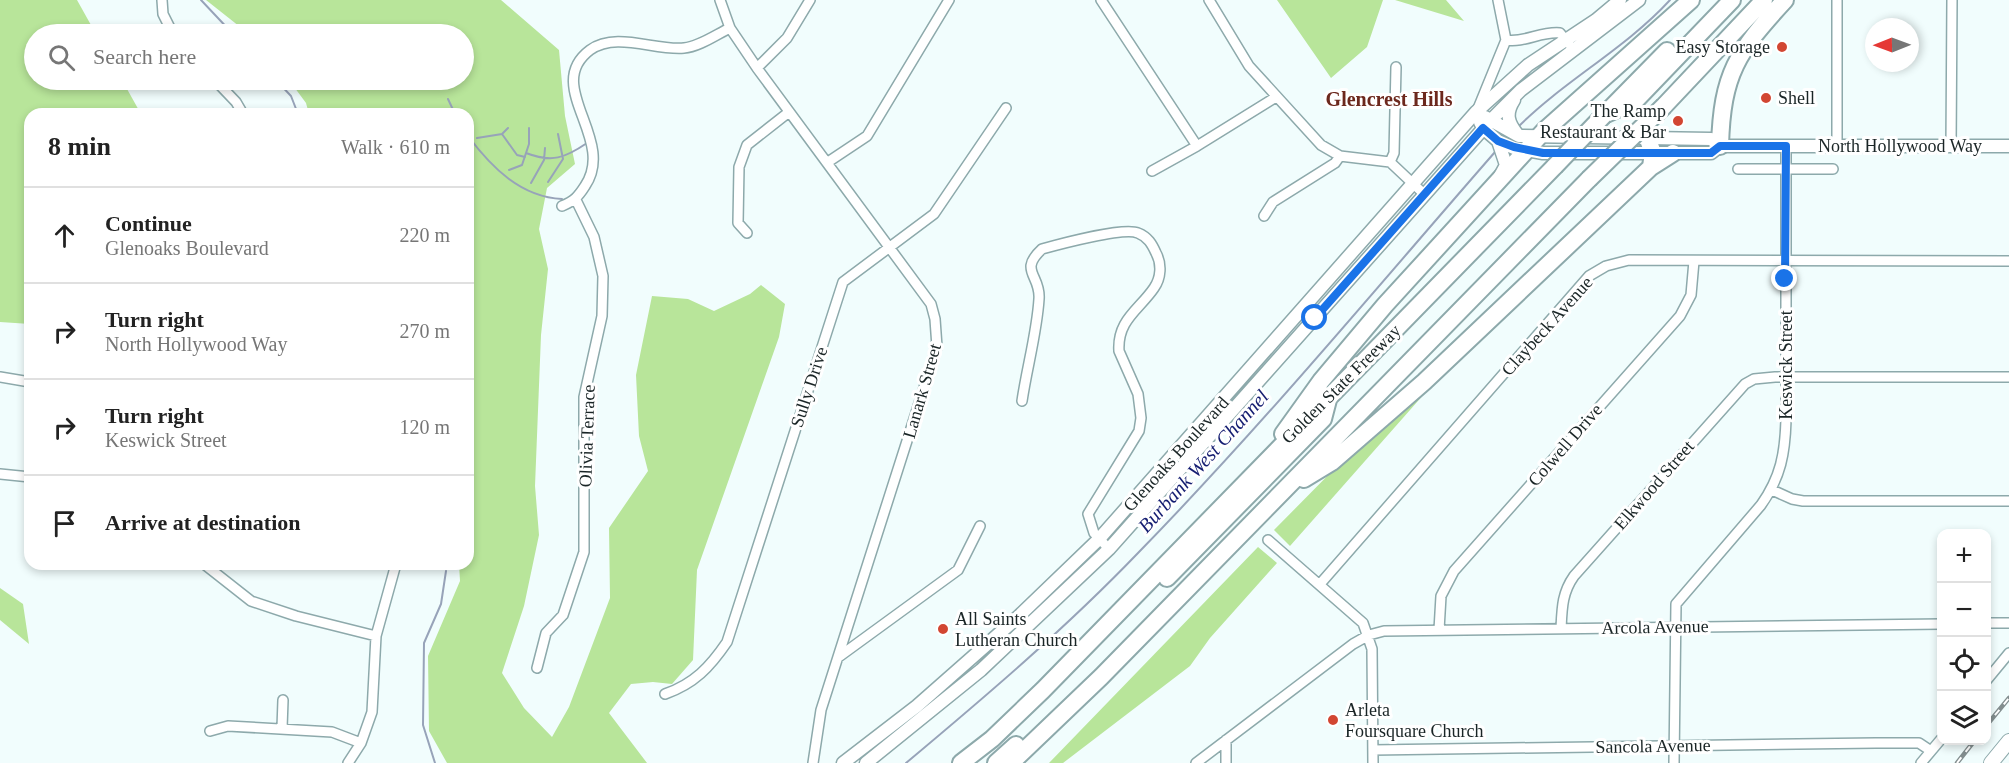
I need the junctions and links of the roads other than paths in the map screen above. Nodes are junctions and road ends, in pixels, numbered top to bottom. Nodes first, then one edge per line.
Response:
1 (162, 0) edge
2 (720, 0) edge
3 (810, 0) edge
4 (949, 0) edge
5 (1101, 0) edge
6 (1209, 0) edge
7 (1498, 0) edge
8 (1620, 0) edge
9 (1639, 0) edge
10 (1691, 0) edge
11 (1716, 0) edge
12 (1732, 0) edge
13 (1764, 0) edge
14 (1785, 0) edge
15 (1837, 0) edge
16 (1952, 0) edge
17 (168, 24) edge
18 (730, 28) junction
19 (1506, 40) junction
20 (1566, 40) junction
21 (1574, 50) junction
22 (1396, 67) dead end
23 (757, 68) junction
24 (225, 90) edge
25 (1521, 90) junction
26 (1637, 90) junction
27 (1276, 97) junction
28 (240, 108) edge
29 (1006, 108) dead end
30 (789, 112) junction
31 (1476, 112) junction
32 (1487, 124) junction
33 (1539, 136) junction
34 (1647, 137) junction
35 (1498, 141) junction
36 (1523, 143) junction
37 (1197, 146) junction
38 (1720, 146) junction
39 (1786, 146) junction
40 (1837, 146) junction
41 (1951, 146) junction
42 (2009, 146) edge
43 (1673, 153) joint
44 (1340, 156) junction
45 (1652, 160) junction
46 (828, 162) junction
47 (1390, 162) junction
48 (1738, 169) dead end
49 (1786, 169) junction
50 (1833, 169) dead end
51 (1152, 171) dead end
52 (1497, 182) junction
53 (1414, 185) junction
54 (1424, 194) junction
55 (576, 200) junction
56 (562, 206) dead end
57 (1264, 216) dead end
58 (747, 233) dead end
59 (891, 248) junction
60 (1694, 261) junction
61 (1785, 261) junction
62 (2009, 261) edge
63 (1305, 309) junction
64 (1315, 318) junction
65 (0, 376) edge
66 (1785, 377) junction
67 (2009, 377) edge
68 (24, 381) edge
69 (1330, 395) junction
70 (1022, 401) dead end
71 (1345, 428) junction
72 (1268, 458) junction
73 (0, 474) edge
74 (24, 476) edge
75 (1772, 490) junction
76 (1283, 493) junction
77 (2009, 501) edge
78 (980, 526) dead end
79 (1099, 539) junction
80 (1268, 540) dead end
81 (1109, 549) junction
82 (212, 570) edge
83 (394, 570) edge
84 (1320, 584) junction
85 (1991, 623) edge
86 (2009, 623) edge
87 (1937, 624) edge
88 (1675, 627) junction
89 (1561, 629) junction
90 (1439, 630) junction
91 (1369, 635) junction
92 (376, 636) junction
93 (2009, 653) edge
94 (840, 657) junction
95 (537, 668) dead end
96 (1991, 675) edge
97 (665, 694) dead end
98 (283, 700) dead end
99 (282, 729) junction
100 (210, 730) dead end
101 (1226, 740) junction
102 (2009, 741) edge
103 (361, 743) junction
104 (1937, 743) edge
105 (1674, 745) junction
106 (1373, 750) junction
107 (1930, 751) junction
108 (348, 763) edge
109 (813, 763) edge
110 (843, 763) edge
111 (866, 763) edge
112 (961, 763) edge
113 (979, 763) edge
114 (996, 763) edge
115 (1011, 763) edge
116 (1196, 763) edge
117 (1226, 763) edge
118 (1373, 763) edge
119 (1674, 763) edge
120 (1921, 763) edge
121 (1991, 763) edge

1 - 17 street
2 - 18 street, Lanark Street
3 - 23 street
4 - 46 street
5 - 37 street
6 - 27 street
7 - 19 street
8 - 20 main road, Glenoaks Boulevard
9 - 21 main road, Glenoaks Boulevard
10 - 33 highway
11 - 26 highway, Golden State Freeway
12 - 26 highway
13 - 71 highway, Golden State Freeway, bridge
14 - 38 highway
15 - 40 street
16 - 41 street
18 - 23 street, Lanark Street
18 - 55 street
19 - 20 street
19 - 31 street
20 - 21 street
20 - 31 main road, Glenoaks Boulevard
21 - 25 main road, Glenoaks Boulevard
22 - 47 street
23 - 30 street, Lanark Street
24 - 28 street
25 - 32 main road, Glenoaks Boulevard
25 - 36 main road
26 - 69 highway, Golden State Freeway, bridge
27 - 37 street
27 - 44 street
29 - 59 street, Sully Drive
30 - 46 street, Lanark Street
30 - 58 street
31 - 32 main road
31 - 53 main road, Glenoaks Boulevard
32 - 35 main road
32 - 36 main road
32 - 54 main road, Glenoaks Boulevard
33 - 34 main road, North Hollywood Way
33 - 36 highway
34 - 38 main road, North Hollywood Way
34 - 45 highway
35 - 36 main road
35 - 52 main road
36 - 45 main road
36 - 52 highway
37 - 51 street
38 - 39 main road, North Hollywood Way
38 - 43 main road, North Hollywood Way
39 - 40 main road, North Hollywood Way
39 - 49 street, Keswick Street
40 - 41 main road, North Hollywood Way
41 - 42 main road, North Hollywood Way
43 - 45 highway
44 - 47 street
44 - 57 street
45 - 76 highway
46 - 59 street, Lanark Street
47 - 53 street
48 - 49 street, North Hollywood Way
49 - 50 street, North Hollywood Way
49 - 61 street, Keswick Street
52 - 72 highway
53 - 54 street
53 - 63 main road, Glenoaks Boulevard
54 - 64 main road, Glenoaks Boulevard
55 - 56 street
55 - 95 street, Olivia Terrace
59 - 94 street, Lanark Street
59 - 97 street, Sully Drive
60 - 61 street, Claybeck Avenue
60 - 84 street, Claybeck Avenue
60 - 90 street, Colwell Drive
61 - 62 street, Claybeck Avenue
61 - 66 street, Keswick Street
63 - 64 main road
63 - 79 main road, Glenoaks Boulevard
64 - 81 main road, Glenoaks Boulevard
65 - 68 street
66 - 67 street, Elkwood Street
66 - 75 street, Keswick Street
66 - 89 street, Elkwood Street
69 - 72 highway, Golden State Freeway
69 - 113 highway
70 - 79 street
71 - 76 highway, Golden State Freeway
71 - 114 highway
72 - 112 highway, Golden State Freeway
73 - 74 street
75 - 77 street
75 - 88 street, Keswick Street
76 - 115 highway, Golden State Freeway
78 - 94 street
79 - 81 street
79 - 110 main road, Glenoaks Boulevard
80 - 84 street
81 - 111 main road, Glenoaks Boulevard
82 - 92 street
83 - 92 street
84 - 91 street
85 - 86 street
87 - 88 street, Arcola Avenue
88 - 89 street, Arcola Avenue
88 - 105 street, Keswick Street
89 - 90 street, Arcola Avenue
90 - 91 street, Arcola Avenue
91 - 101 street
91 - 106 street
92 - 103 street
93 - 96 street
94 - 109 street, Lanark Street
98 - 99 street
99 - 100 street
99 - 103 street
101 - 116 street
101 - 117 street
102 - 121 main road
103 - 108 street
104 - 107 street
105 - 106 street, Sancola Avenue
105 - 107 street, Sancola Avenue
105 - 119 street, Keswick Street
106 - 118 street
107 - 120 street

